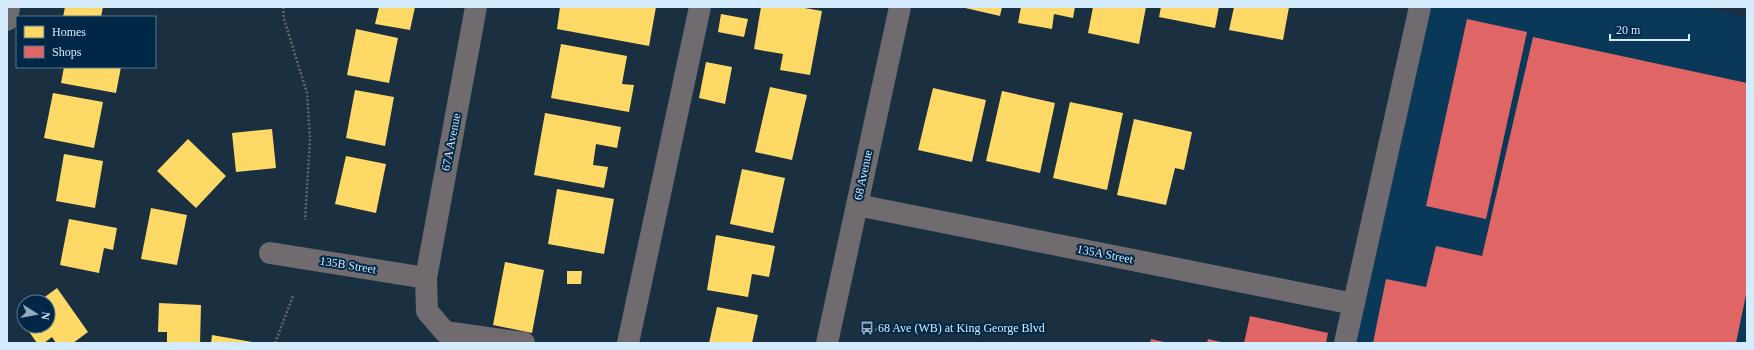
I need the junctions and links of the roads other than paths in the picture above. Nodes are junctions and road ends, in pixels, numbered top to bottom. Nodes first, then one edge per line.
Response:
1 (9, 7) edge
2 (476, 7) edge
3 (700, 7) edge
4 (900, 7) edge
5 (1420, 7) edge
6 (7, 20) edge
7 (857, 205) junction
8 (270, 253) dead end
9 (426, 278) junction
10 (1354, 304) junction
11 (524, 343) edge
12 (628, 343) edge
13 (827, 343) edge
14 (1345, 343) edge

1 - 6 street
2 - 9 street, 67A Avenue
3 - 12 street
4 - 7 street, 68 Avenue
5 - 10 street
7 - 10 street, 135A Street
7 - 13 street, 68 Avenue
8 - 9 street, 135B Street
9 - 11 street, 67A Avenue
10 - 14 street

